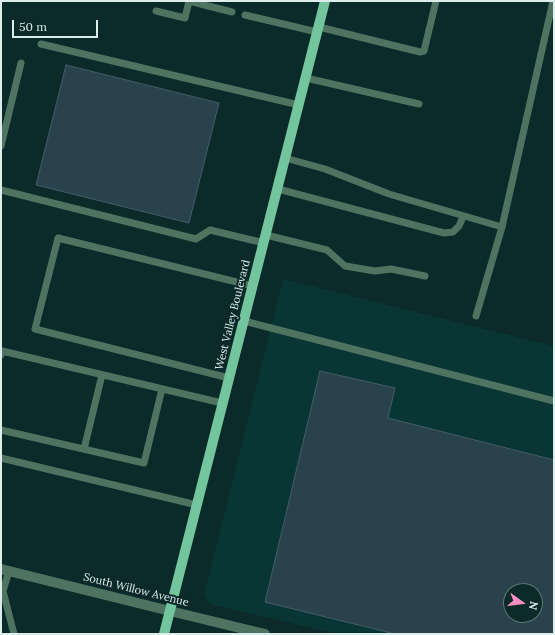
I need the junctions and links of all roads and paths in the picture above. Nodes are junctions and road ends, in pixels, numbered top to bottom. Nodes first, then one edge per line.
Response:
1 (189, 1) edge
2 (325, 1) edge
3 (436, 1) edge
4 (553, 1) edge
5 (156, 11) dead end
6 (232, 12) dead end
7 (245, 15) dead end
8 (318, 30) junction
9 (41, 44) dead end
10 (21, 63) dead end
11 (306, 78) junction
12 (419, 104) dead end
13 (299, 105) junction
14 (1, 146) edge
15 (285, 158) junction
16 (278, 189) junction
17 (1, 190) edge
18 (463, 217) junction
19 (502, 227) junction
20 (265, 239) junction
21 (425, 276) dead end
22 (253, 286) junction
23 (476, 316) dead end
24 (244, 321) junction
25 (1, 355) edge
26 (102, 374) junction
27 (229, 378) junction
28 (162, 389) junction
29 (554, 401) edge
30 (222, 403) junction
31 (1, 430) edge
32 (84, 449) junction
33 (1, 458) edge
34 (197, 505) junction
35 (5, 570) edge
36 (170, 611) junction
37 (14, 634) edge
38 (164, 634) edge
39 (265, 634) edge

1 - 5 lane
1 - 6 lane
2 - 8 main road, West Valley Boulevard
3 - 8 lane
4 - 19 lane
7 - 8 lane
8 - 11 main road, West Valley Boulevard
9 - 13 lane
10 - 14 lane
11 - 12 lane
11 - 13 main road, West Valley Boulevard
13 - 15 main road, West Valley Boulevard
15 - 16 main road, West Valley Boulevard
15 - 18 lane
16 - 18 lane
16 - 20 main road, West Valley Boulevard
17 - 20 lane
18 - 19 lane
19 - 23 lane
20 - 21 lane
20 - 22 main road, West Valley Boulevard
22 - 24 main road, West Valley Boulevard
22 - 27 lane
24 - 27 main road, West Valley Boulevard
24 - 29 lane
25 - 26 lane
26 - 28 lane
26 - 32 lane
27 - 30 main road, West Valley Boulevard
28 - 30 lane
28 - 32 lane
30 - 34 main road, West Valley Boulevard
31 - 32 lane
33 - 34 lane
34 - 36 main road, West Valley Boulevard
35 - 36 street, South Willow Avenue
35 - 37 lane
36 - 38 main road, West Valley Boulevard
36 - 39 street, South Willow Avenue

